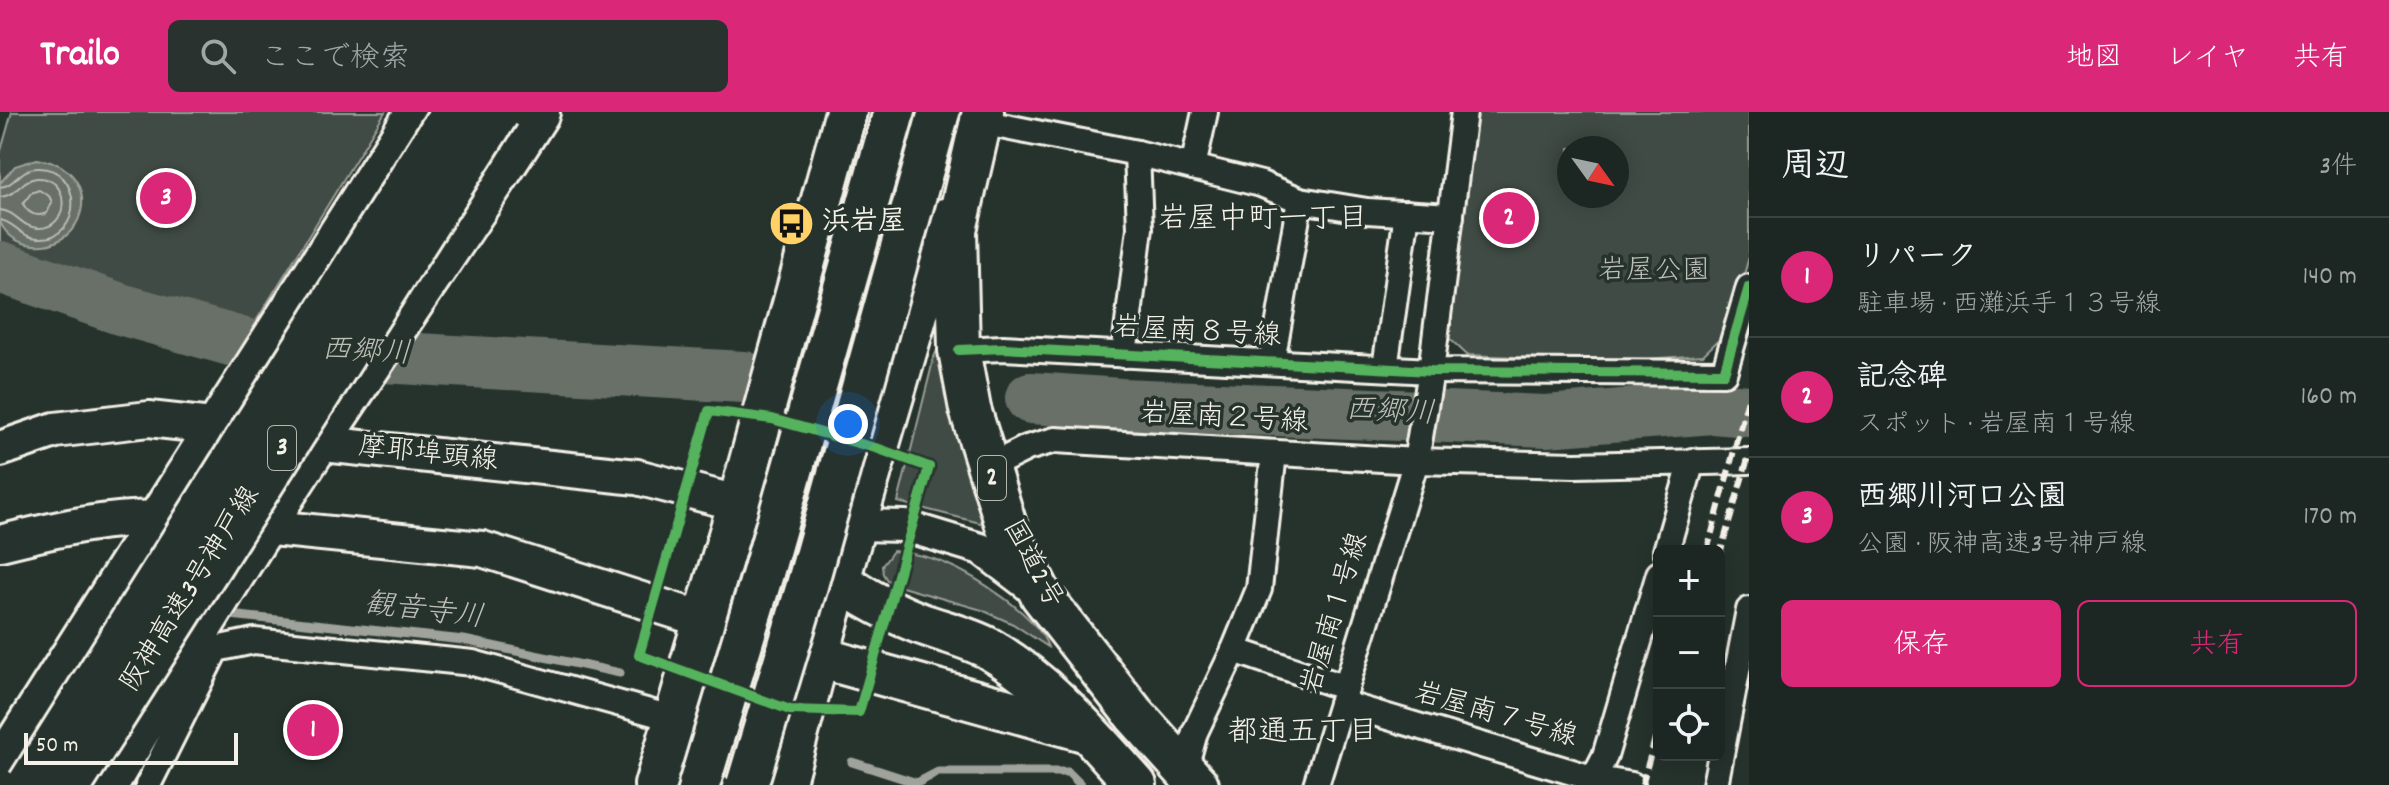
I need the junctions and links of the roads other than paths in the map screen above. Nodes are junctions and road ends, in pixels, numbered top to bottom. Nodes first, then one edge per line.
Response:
1 (419, 112) edge
2 (454, 112) edge
3 (497, 112) edge
4 (537, 112) edge
5 (846, 112) edge
6 (894, 112) edge
7 (939, 112) edge
8 (1205, 112) edge
9 (1464, 112) edge
10 (980, 115) edge
11 (1137, 153) junction
12 (1193, 167) junction
13 (1300, 200) junction
14 (1407, 213) junction
15 (1451, 216) junction
16 (1749, 287) edge
17 (959, 350) junction
18 (1124, 355) junction
19 (1272, 362) junction
20 (1385, 368) junction
21 (1431, 371) junction
22 (219, 425) junction
23 (754, 442) junction
24 (315, 445) junction
25 (0, 449) edge
26 (1274, 453) junction
27 (1416, 461) junction
28 (1692, 461) junction
29 (1749, 461) edge
30 (989, 467) junction
31 (738, 505) junction
32 (782, 514) junction
33 (161, 518) junction
34 (855, 525) junction
35 (262, 527) junction
36 (0, 543) edge
37 (1668, 545) edge
38 (823, 584) junction
39 (1653, 594) edge
40 (1041, 595) junction
41 (1749, 610) edge
42 (704, 620) junction
43 (1234, 650) junction
44 (818, 657) junction
45 (1344, 696) junction
46 (675, 719) junction
47 (1089, 732) junction
48 (0, 772) edge
49 (122, 780) edge
50 (1187, 780) edge
51 (1591, 781) edge
52 (30, 785) edge
53 (69, 785) edge
54 (655, 785) edge
55 (699, 785) edge
56 (747, 785) edge
57 (784, 785) edge
58 (1136, 785) edge
59 (1316, 785) edge
60 (1632, 785) edge
61 (1715, 785) edge

1 - 22 highway
2 - 52 highway, 阪神高速3号神戸線 / 3, bridge
3 - 53 highway, 阪神高速3号神戸線 / 3, bridge
4 - 24 highway
5 - 23 highway
6 - 55 highway, bridge
7 - 38 highway, bridge
8 - 12 street
9 - 15 street
10 - 11 street
10 - 17 highway, 国道2号 / 2
10 - 34 highway
11 - 12 street
11 - 18 street
12 - 13 street
13 - 14 street
13 - 19 street
14 - 15 street
14 - 20 street
15 - 21 street
16 - 21 street, 岩屋南８号線
17 - 18 street, 岩屋南８号線
17 - 30 highway, 国道2号 / 2
18 - 19 street, 岩屋南８号線
19 - 20 street, 岩屋南８号線
20 - 21 street, 岩屋南８号線
21 - 27 street, 岩屋南１号線
22 - 24 main road, 摩耶埠頭線
22 - 25 main road, 摩耶埠頭線
22 - 33 highway
23 - 31 highway
23 - 32 highway
24 - 31 main road, 摩耶埠頭線
24 - 35 highway
26 - 27 street, 岩屋南２号線
26 - 30 street, 岩屋南２号線
26 - 43 street
27 - 28 street, 岩屋南２号線
27 - 45 street, 岩屋南１号線
28 - 29 street, 岩屋南２号線
28 - 37 street
30 - 40 highway, 国道2号 / 2
31 - 32 main road, 摩耶埠頭線
31 - 42 highway
32 - 34 main road, 摩耶埠頭線
32 - 38 highway
33 - 35 main road
33 - 36 main road
33 - 48 highway
34 - 38 highway
34 - 40 street
35 - 42 main road
35 - 49 highway
38 - 44 highway
38 - 47 highway
38 - 56 highway, bridge
39 - 51 street
40 - 50 highway, 国道2号 / 2
41 - 61 street
42 - 44 highway
42 - 46 highway
43 - 45 street, 岩屋南７号線
43 - 50 street
44 - 47 highway
44 - 57 highway
45 - 51 street, 岩屋南７号線
45 - 59 street, 岩屋南１号線
46 - 49 street
46 - 54 highway
47 - 58 highway
51 - 60 street, 岩屋南７号線

